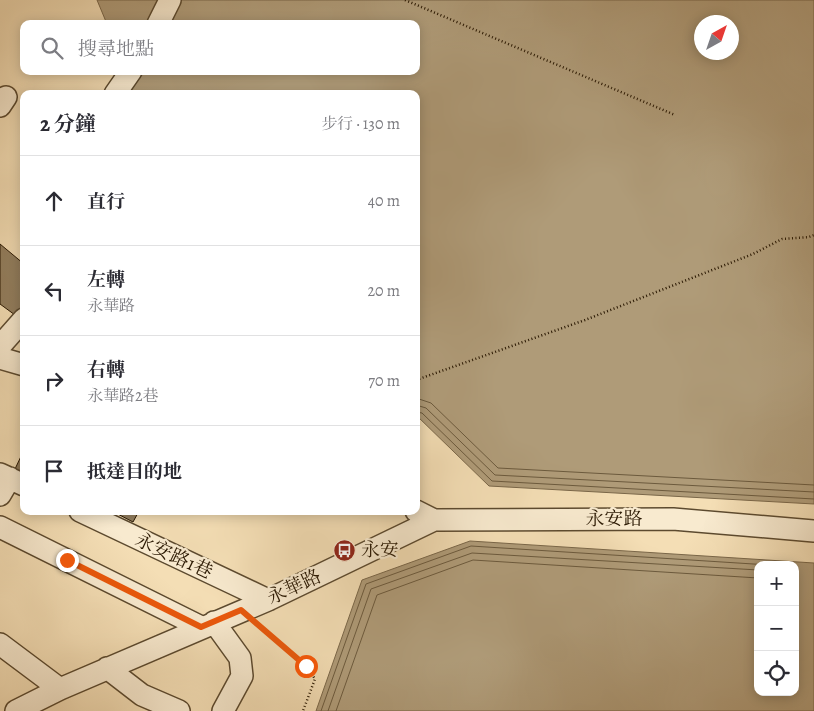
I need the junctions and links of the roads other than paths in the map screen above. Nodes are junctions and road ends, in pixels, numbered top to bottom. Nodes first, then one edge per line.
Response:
1 (170, 0) edge
2 (160, 20) edge
3 (128, 75) edge
4 (118, 90) edge
5 (20, 324) edge
6 (0, 346) edge
7 (0, 358) edge
8 (20, 364) edge
9 (88, 515) edge
10 (425, 516) edge
11 (0, 526) edge
12 (814, 531) edge
13 (268, 600) junction
14 (208, 625) junction
15 (0, 644) edge
16 (107, 668) junction
17 (60, 689) junction
18 (16, 711) edge
19 (179, 711) edge
20 (223, 711) edge

1 - 2 street
3 - 4 street
5 - 6 street
7 - 8 street
9 - 13 street, 永安路1巷
10 - 12 street, 永安路
10 - 13 street, 永華路
11 - 14 street
13 - 14 street, 永華路
14 - 16 street, 永華路
14 - 20 street
15 - 17 street
16 - 17 street, 永華路
16 - 19 street
17 - 18 street, 永華路

